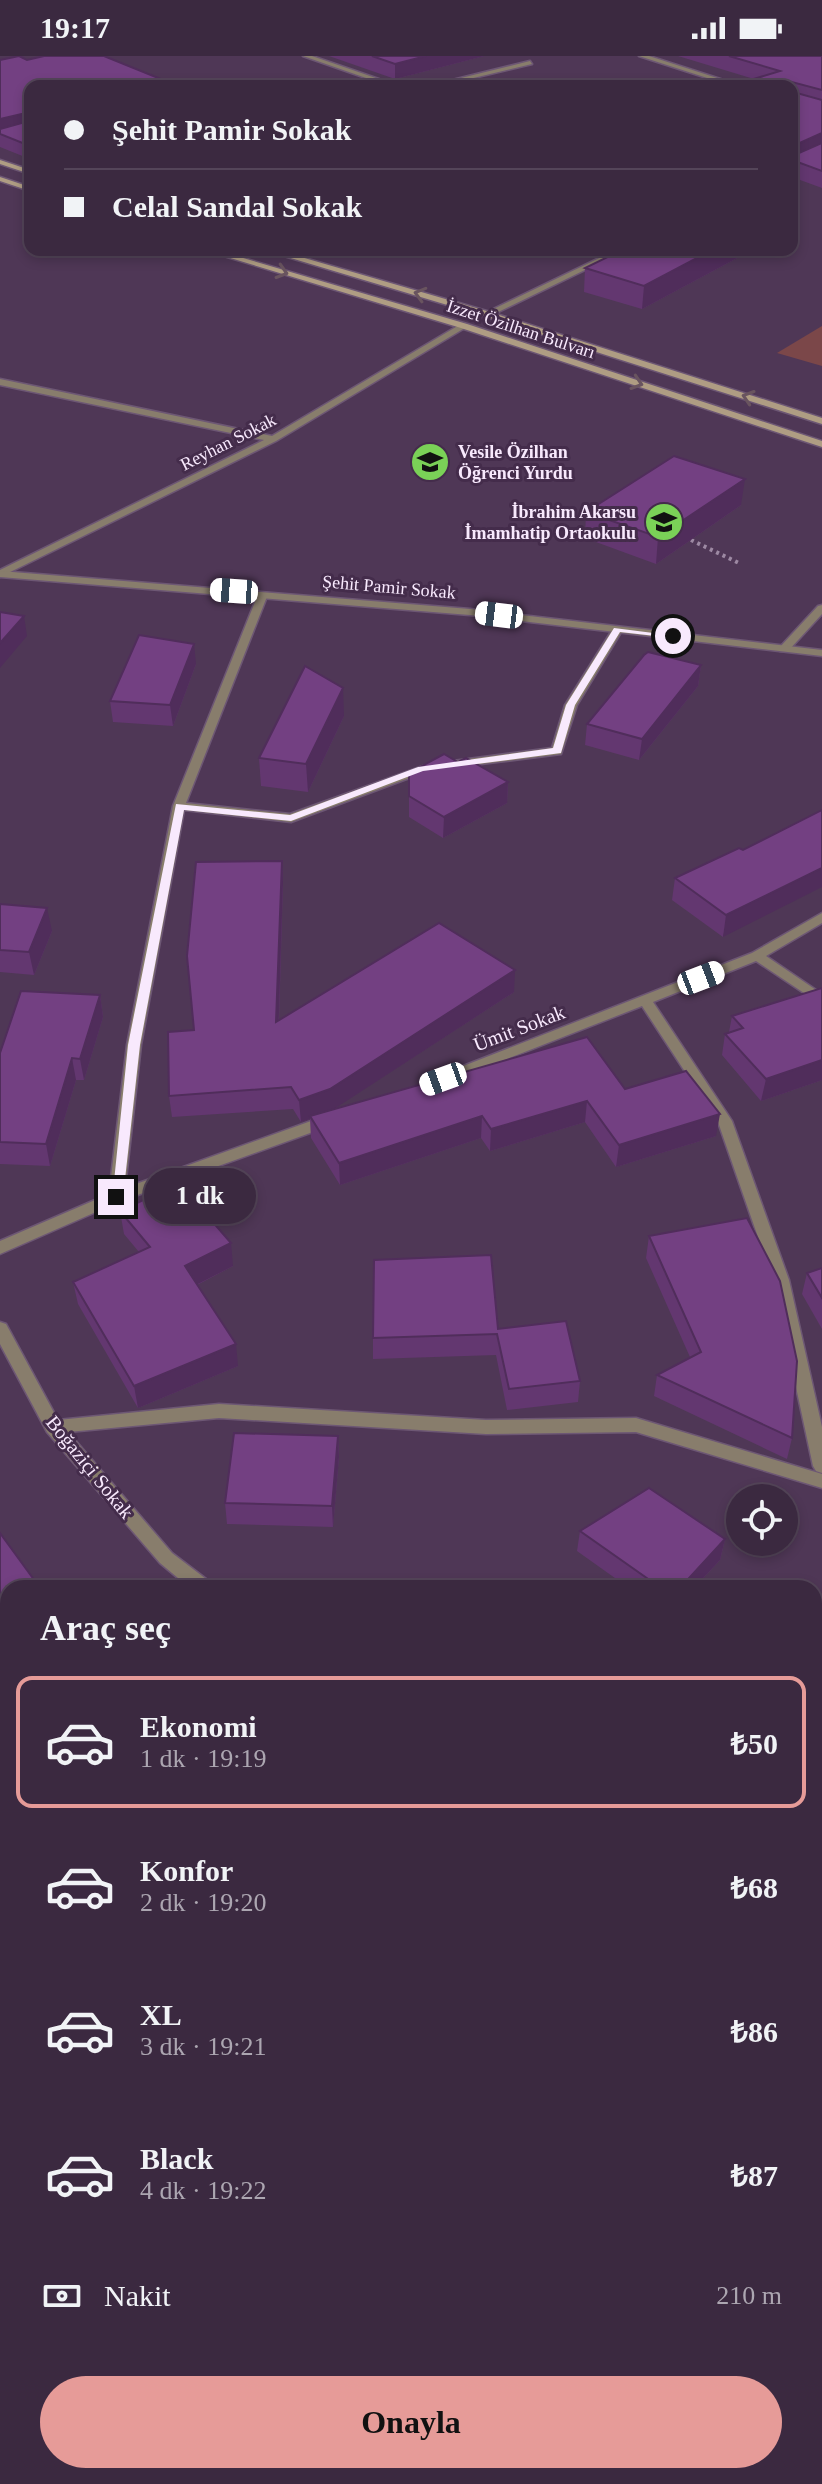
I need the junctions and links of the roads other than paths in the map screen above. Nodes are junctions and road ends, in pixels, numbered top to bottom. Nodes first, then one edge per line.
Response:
1 (306, 56) edge
2 (642, 56) edge
3 (530, 63) dead end
4 (378, 80) edge
5 (457, 80) edge
6 (720, 80) edge
7 (0, 162) edge
8 (24, 170) edge
9 (0, 179) edge
10 (24, 187) edge
11 (228, 256) edge
12 (289, 256) edge
13 (609, 256) edge
14 (487, 314) junction
15 (464, 326) junction
16 (0, 382) edge
17 (822, 421) edge
18 (273, 439) junction
19 (822, 444) edge
20 (0, 574) edge
21 (263, 594) junction
22 (822, 608) edge
23 (618, 629) junction
24 (784, 649) junction
25 (822, 653) edge
26 (179, 806) junction
27 (822, 917) edge
28 (757, 956) junction
29 (645, 1000) junction
30 (822, 1001) edge
31 (413, 1090) edge
32 (339, 1117) edge
33 (116, 1197) junction
34 (0, 1248) edge
35 (0, 1328) edge
36 (53, 1427) junction
37 (822, 1466) edge
38 (822, 1481) edge
39 (193, 1580) edge

1 - 4 street
2 - 6 street
3 - 5 street
7 - 8 main road
9 - 10 main road
11 -> 15 main road, İzzet Özilhan Bulvarı
14 -> 12 main road, İzzet Özilhan Bulvarı
13 - 14 street
14 - 15 main road
17 -> 14 main road, İzzet Özilhan Bulvarı
15 - 18 street, Reyhan Sokak
15 -> 19 main road, İzzet Özilhan Bulvarı
16 - 18 street
18 - 20 street, Reyhan Sokak
20 - 21 street, Şehit Pamir Sokak
21 - 23 street, Şehit Pamir Sokak
21 - 26 street
22 - 24 street
23 - 24 street, Şehit Pamir Sokak
23 - 26 street
24 - 25 street, Şehit Pamir Sokak
26 - 33 street
27 - 28 street, Ümit Sokak
28 - 29 street, Ümit Sokak
28 - 30 street
29 - 31 street, Ümit Sokak
29 - 37 street
32 - 33 street
33 - 34 street
35 - 36 street, Boğaziçi Sokak
36 - 38 street
36 - 39 street, Boğaziçi Sokak

